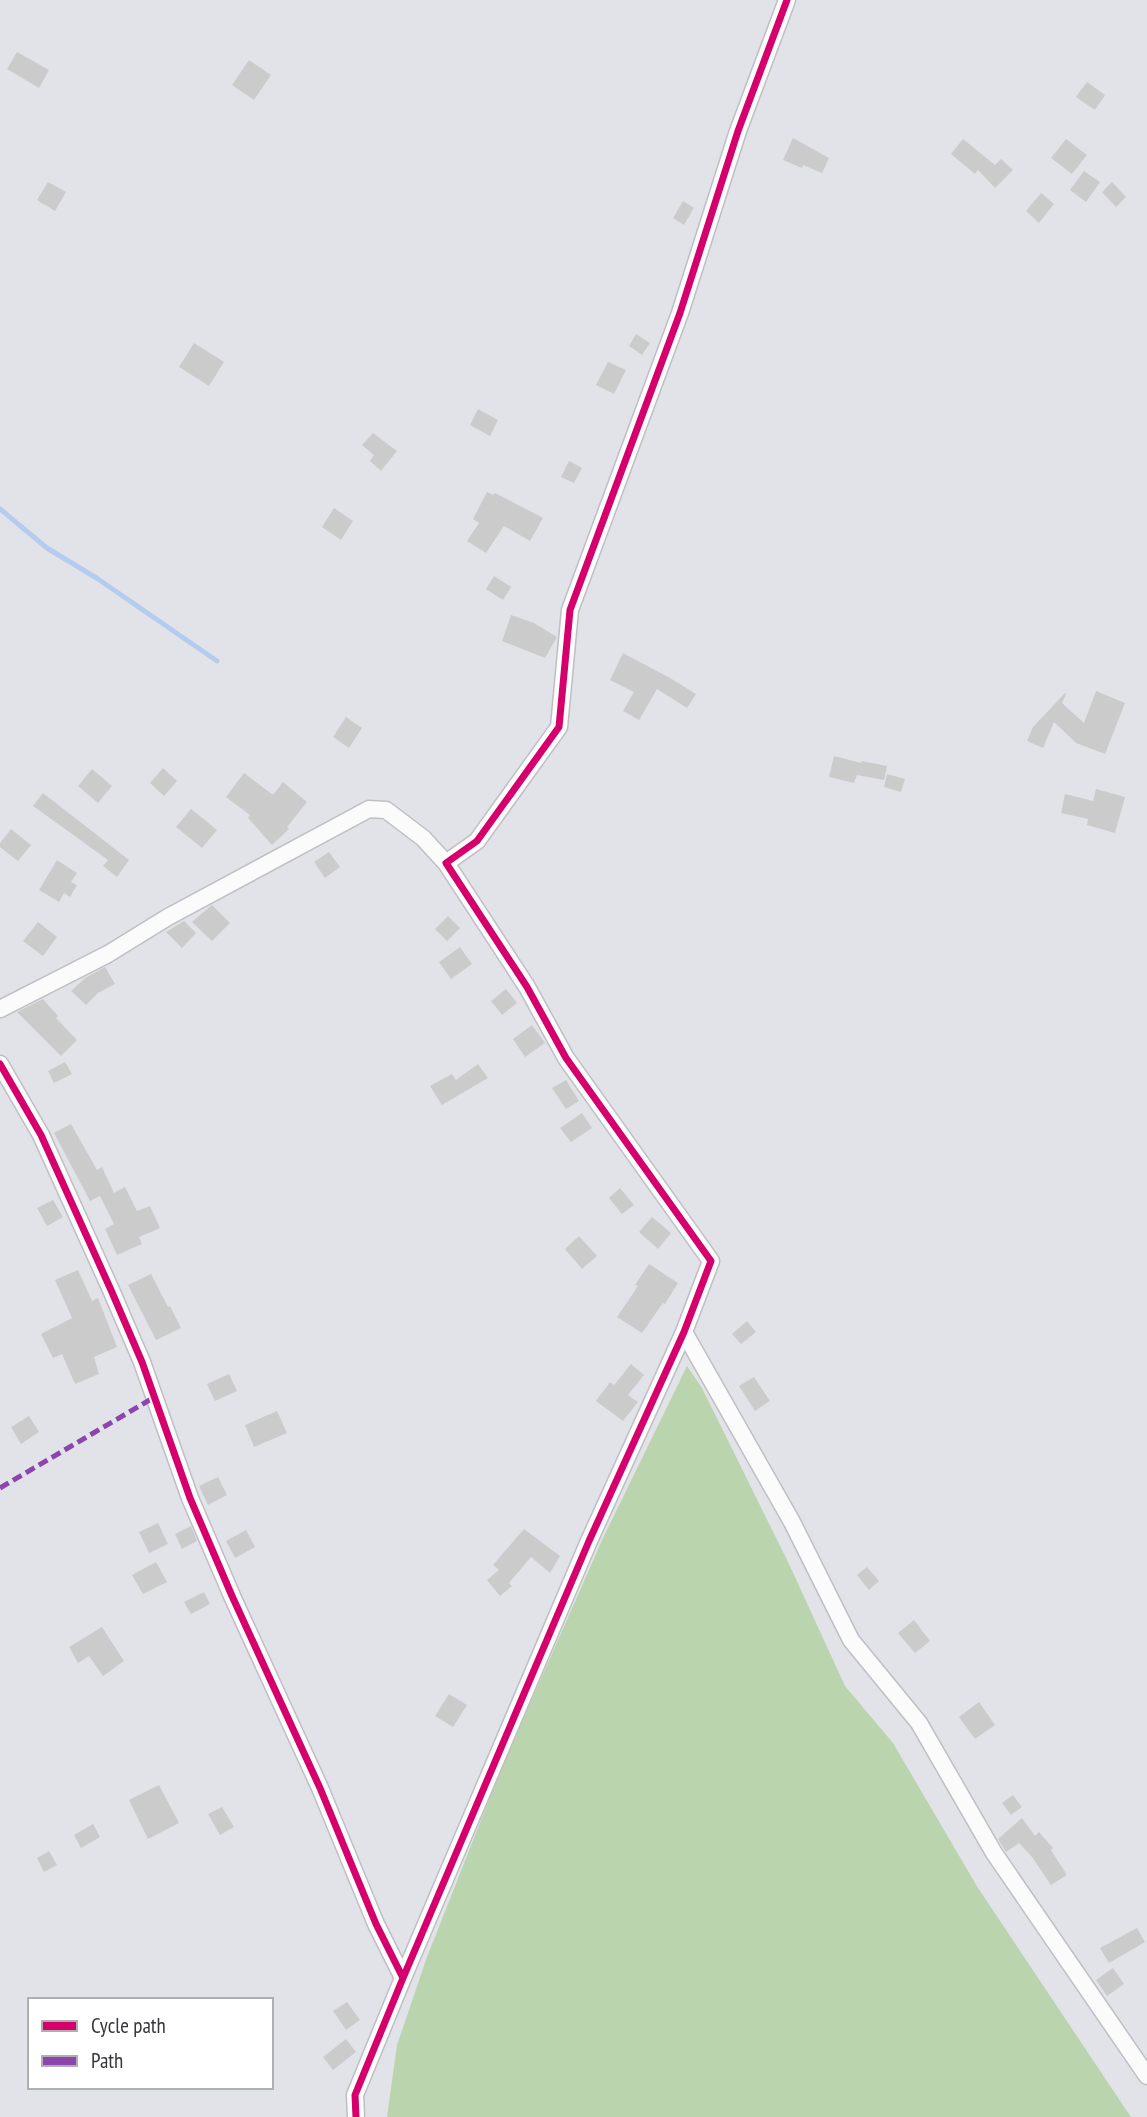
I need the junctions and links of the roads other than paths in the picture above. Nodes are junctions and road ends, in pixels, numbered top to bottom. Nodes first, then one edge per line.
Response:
1 (787, 0) edge
2 (446, 863) junction
3 (0, 1009) edge
4 (0, 1064) edge
5 (684, 1332) junction
6 (403, 1978) junction
7 (1147, 2076) edge
8 (356, 2117) edge

1 - 2 street
2 - 3 street
2 - 5 street
4 - 6 street
5 - 6 street
5 - 7 street
6 - 8 street

